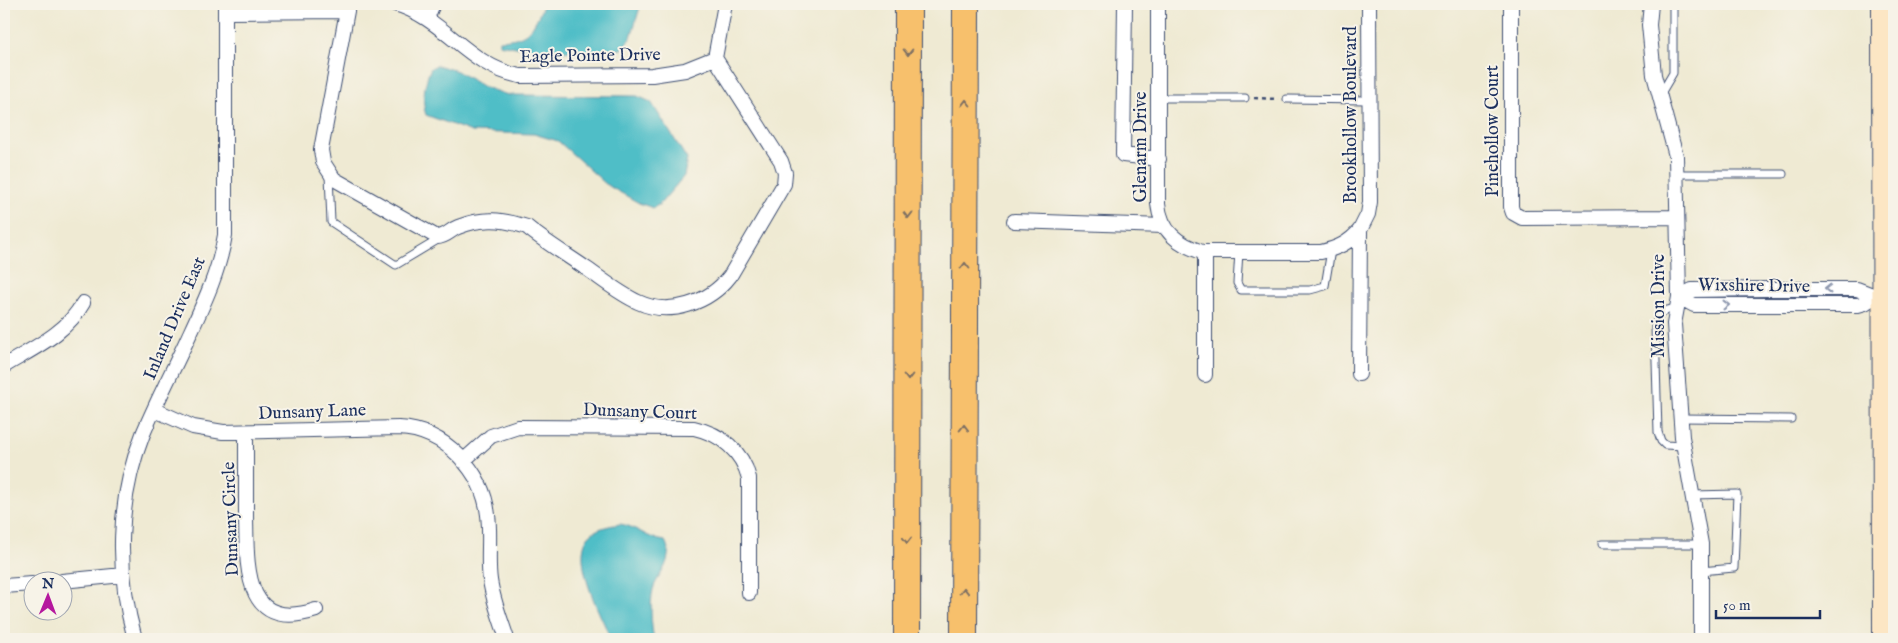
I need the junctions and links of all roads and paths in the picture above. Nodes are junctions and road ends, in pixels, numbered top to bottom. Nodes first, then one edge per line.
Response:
1 (395, 4) edge
2 (433, 4) edge
3 (725, 4) edge
4 (908, 4) edge
5 (966, 4) edge
6 (1125, 4) edge
7 (1158, 4) edge
8 (1369, 4) edge
9 (1511, 4) edge
10 (1651, 4) edge
11 (1673, 4) edge
12 (1882, 4) edge
13 (347, 7) edge
14 (225, 8) edge
15 (427, 18) junction
16 (715, 58) junction
17 (1660, 96) junction
18 (1160, 98) junction
19 (1245, 98) joint
20 (1287, 99) joint
21 (1368, 100) junction
22 (1159, 159) junction
23 (328, 173) junction
24 (1676, 174) junction
25 (1783, 174) dead end
26 (1677, 218) junction
27 (1014, 221) dead end
28 (1164, 226) junction
29 (1360, 230) junction
30 (446, 235) junction
31 (1331, 250) junction
32 (1205, 252) junction
33 (1239, 252) junction
34 (1884, 295) edge
35 (1678, 302) junction
36 (83, 303) dead end
37 (4, 366) edge
38 (1360, 374) dead end
39 (1206, 375) dead end
40 (155, 410) junction
41 (1680, 418) junction
42 (1791, 419) dead end
43 (246, 432) junction
44 (1684, 446) junction
45 (463, 461) junction
46 (1692, 495) junction
47 (1602, 544) dead end
48 (1701, 544) junction
49 (1701, 571) junction
50 (123, 575) junction
51 (72, 580) edge
52 (22, 585) edge
53 (4, 586) edge
54 (749, 593) dead end
55 (316, 610) dead end
56 (135, 639) edge
57 (507, 639) edge
58 (907, 639) edge
59 (964, 639) edge
60 (1701, 639) edge
61 (1883, 639) edge

1 - 15 street, Eagle Pointe Drive
2 - 15 street
3 - 16 street
4 -> 58 highway
59 -> 5 highway
6 - 22 street
7 - 18 street, Glenarm Drive
8 - 21 street, Brookhollow Boulevard
9 - 26 street, Pinehollow Court
10 - 17 street, Mission Drive
11 - 17 lane
12 - 34 street
13 - 14 street
13 - 23 street
14 - 40 street, Inland Drive East
15 - 16 street, Eagle Pointe Drive
16 - 30 street
17 - 24 street, Mission Drive
18 - 19 lane
18 - 22 street, Glenarm Drive
19 - 20 path
20 - 21 lane
21 - 29 street, Brookhollow Boulevard
22 - 28 street, Glenarm Drive
23 - 30 street
23 - 30 lane
24 - 25 lane
24 - 26 street, Mission Drive
26 - 35 street, Mission Drive
27 - 28 street
28 - 32 street
29 - 31 street
29 - 38 street, Brookhollow Boulevard
31 - 33 street
31 - 33 lane
32 - 33 street
32 - 39 street
34 - 35 street, Wixshire Drive
34 - 61 street
35 - 41 street, Mission Drive
35 - 44 lane
36 - 37 street
40 - 43 street, Dunsany Lane
40 - 50 street, Inland Drive East
41 - 42 lane
41 - 44 street, Mission Drive
43 - 45 street, Dunsany Lane
43 - 55 street, Dunsany Circle
44 - 46 street, Mission Drive
45 - 54 street, Dunsany Court
45 - 57 street, Dunsany Lane
46 - 48 street, Mission Drive
46 - 49 lane
47 - 48 lane
48 - 49 street, Mission Drive
49 - 60 street, Mission Drive
50 - 51 street
50 - 56 street, Inland Drive East
52 - 53 street

